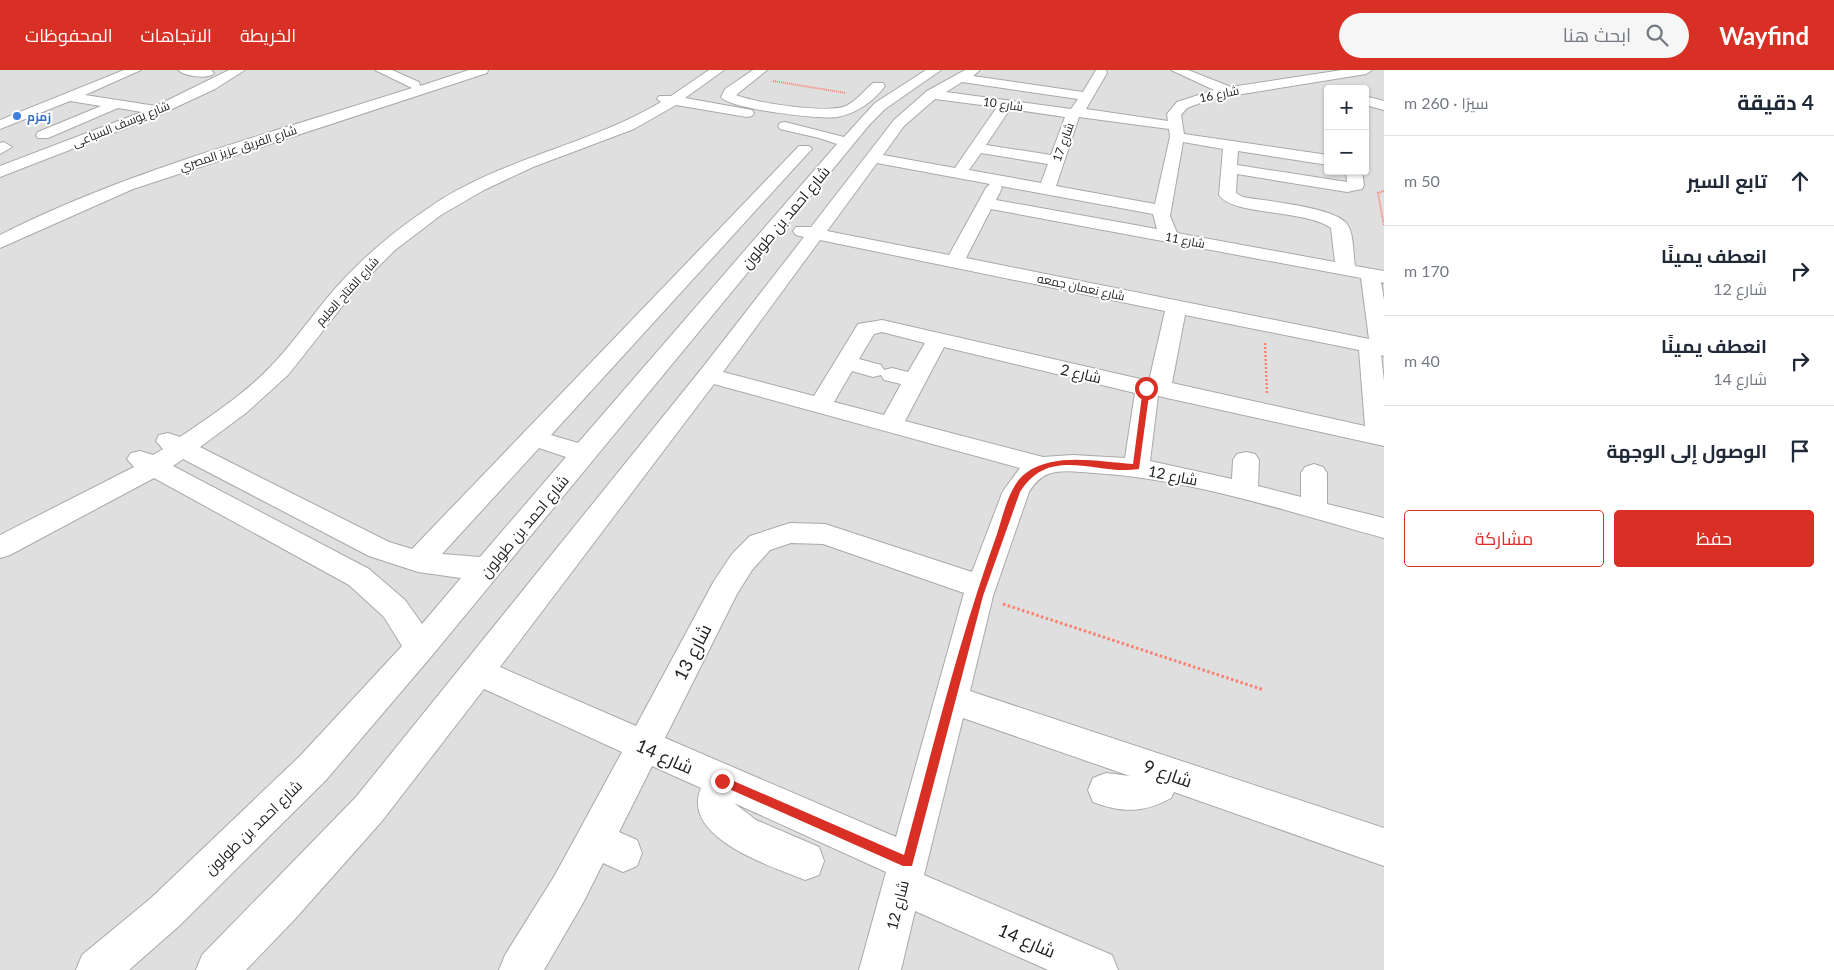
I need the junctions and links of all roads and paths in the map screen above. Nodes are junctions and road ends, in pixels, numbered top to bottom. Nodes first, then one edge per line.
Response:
1 (135, 70) edge
2 (239, 70) edge
3 (380, 70) edge
4 (482, 70) edge
5 (702, 70) edge
6 (718, 70) edge
7 (1177, 70) edge
8 (1291, 70) edge
9 (1366, 70) edge
10 (180, 71) edge
11 (455, 71) edge
12 (212, 72) edge
13 (756, 74) edge
14 (1084, 75) dead end
15 (1044, 77) dead end
16 (950, 78) edge
17 (1310, 78) junction
18 (1059, 79) dead end
19 (886, 80) dead end
20 (184, 84) dead end
21 (414, 84) junction
22 (1326, 85) edge
23 (113, 88) dead end
24 (1228, 91) junction
25 (1085, 96) junction
26 (68, 97) junction
27 (142, 98) dead end
28 (84, 99) junction
29 (1369, 101) edge
30 (662, 102) junction
31 (120, 105) junction
32 (1006, 105) junction
33 (1384, 106) edge
34 (866, 108) junction
35 (708, 109) junction
36 (0, 110) edge
37 (157, 111) junction
38 (1074, 113) junction
39 (24, 115) junction
40 (61, 117) dead end
41 (80, 120) junction
42 (306, 122) junction
43 (0, 126) edge
44 (1176, 132) junction
45 (273, 133) junction
46 (43, 135) junction
47 (805, 141) junction
48 (78, 142) junction
49 (847, 143) junction
50 (1231, 146) junction
51 (976, 148) junction
52 (1, 152) edge
53 (874, 158) junction
54 (1324, 159) edge
55 (1056, 161) junction
56 (22, 163) junction
57 (1229, 168) junction
58 (825, 170) junction
59 (0, 172) edge
60 (959, 174) junction
61 (1355, 175) edge
62 (998, 181) junction
63 (1047, 190) junction
64 (1384, 191) edge
65 (986, 203) junction
66 (1162, 210) junction
67 (1384, 226) edge
68 (0, 227) edge
69 (725, 233) junction
70 (772, 234) junction
71 (817, 234) junction
72 (1169, 237) junction
73 (0, 242) edge
74 (955, 261) junction
75 (1346, 270) junction
76 (1377, 276) edge
77 (1176, 306) junction
78 (656, 307) junction
79 (699, 318) junction
80 (1265, 324) junction
81 (938, 339) junction
82 (1378, 347) edge
83 (634, 361) junction
84 (846, 362) junction
85 (708, 375) junction
86 (915, 381) junction
87 (1153, 388) junction
88 (820, 405) junction
89 (1268, 412) junction
90 (891, 424) junction
91 (1381, 437) edge
92 (534, 438) junction
93 (174, 444) junction
94 (584, 454) junction
95 (1246, 460) dead end
96 (146, 462) junction
97 (1043, 466) junction
98 (1136, 467) junction
99 (1314, 473) dead end
100 (1244, 491) junction
101 (1314, 508) junction
102 (0, 528) edge
103 (1384, 528) edge
104 (0, 548) edge
105 (418, 562) junction
106 (488, 568) junction
107 (980, 591) junction
108 (419, 649) junction
109 (478, 672) junction
110 (1264, 690) dead end
111 (951, 699) junction
112 (643, 746) junction
113 (1161, 771) junction
114 (722, 781) junction
115 (1106, 790) dead end
116 (1384, 848) edge
117 (805, 861) dead end
118 (904, 874) junction
119 (97, 970) edge
120 (217, 970) edge
121 (520, 970) edge
122 (880, 970) edge
123 (1097, 970) edge

1 - 26 street
2 - 37 street, شارع يوسف السباعى
3 - 21 street
4 - 42 street, شارع الفريق عزيز المصري
5 - 30 street, شارع الفتاح العليم
6 - 30 street, شارع الفتاح العليم
7 - 24 street
8 - 17 street
9 - 17 street, شارع 16
10 - 12 street
11 - 21 street, شارع الفريق عزيز المصري
12 - 20 street
13 - 34 path
13 - 34 street
14 - 25 street, شارع 17
15 - 18 street
16 - 25 street
16 - 32 street, شارع 10
16 - 34 street, شارع احمد بن طولون
16 - 53 street
17 - 22 street
17 - 24 street, شارع 16
19 - 34 street
21 - 42 street, شارع الفريق عزيز المصري
23 - 28 street
24 - 44 street, شارع 16
25 - 38 street, شارع 17
26 - 28 street
26 - 39 street
27 - 31 street
28 - 31 street
29 - 33 street
30 - 35 street
30 - 93 street, شارع الفتاح العليم
31 - 37 street
31 - 41 street
32 - 38 street, شارع 10
32 - 51 street
34 - 47 street
34 - 49 street, شارع احمد بن طولون
35 - 47 street
35 - 47 street
36 - 39 street
37 - 48 street, شارع يوسف السباعى
38 - 44 street, شارع 10
38 - 55 street, شارع 17
39 - 43 street
40 - 41 street
41 - 46 street
42 - 45 street, شارع الفريق عزيز المصري
43 - 46 street
44 - 50 street, شارع 10
44 - 66 street, شارع 16
45 - 68 street, شارع الفريق عزيز المصري
45 - 73 street, شارع الفريق عزيز المصري
46 - 48 street
47 - 49 street
47 - 58 street
47 - 69 street
48 - 56 street, شارع يوسف السباعى
49 - 58 street, شارع احمد بن طولون
50 - 54 street, شارع 10
50 - 57 street
51 - 55 street
51 - 60 street
52 - 56 street
53 - 60 street
53 - 71 street
55 - 63 street, شارع 17
56 - 59 street, شارع يوسف السباعى
57 - 61 street
57 - 75 street
58 - 70 street, شارع احمد بن طولون
60 - 62 street
62 - 63 street
62 - 65 street
63 - 66 street
64 - 67 path
65 - 72 street, شارع 11
65 - 74 street
66 - 72 street, شارع 16
69 - 70 street, شارع نعمان جمعه
69 - 78 street
70 - 71 street, شارع نعمان جمعه
70 - 79 street, شارع احمد بن طولون
71 - 74 street, شارع نعمان جمعه
71 - 85 street
72 - 75 street, شارع 11
74 - 77 street, شارع نعمان جمعه
75 - 76 street, شارع 11
76 - 82 street
77 - 80 street, شارع نعمان جمعه
77 - 87 street
78 - 79 street
78 - 83 street
79 - 83 street, شارع احمد بن طولون
80 - 82 street, شارع نعمان جمعه
80 - 89 path
81 - 84 street, شارع 2
81 - 86 street
81 - 87 street, شارع 2
82 - 91 street
83 - 92 street
83 - 94 street, شارع احمد بن طولون
84 - 86 street
84 - 88 street, شارع 2
85 - 88 street
85 - 109 street
86 - 90 street
87 - 89 street, شارع 2
87 - 98 street
88 - 90 street
89 - 91 street, شارع 2
90 - 97 street
92 - 94 street
92 - 105 street
93 - 96 street, شارع الفتاح العليم
93 - 105 street
94 - 106 street, شارع احمد بن طولون
95 - 100 street
96 - 102 street, شارع الفتاح العليم
96 - 104 street, شارع الفتاح العليم
96 - 108 street
97 - 98 street, شارع 12
97 - 107 street, شارع 12
98 - 100 street, شارع 12
99 - 101 street
100 - 101 street, شارع 12
101 - 103 street, شارع 12
105 - 106 street
106 - 108 street, شارع احمد بن طولون
107 - 110 path
107 - 111 street, شارع 12
107 - 112 street, شارع 13
108 - 119 street, شارع احمد بن طولون
109 - 112 street, شارع 14
109 - 120 street
111 - 113 street, شارع 9
111 - 118 street, شارع 12
112 - 114 street, شارع 14
112 - 121 street, شارع 13
113 - 115 street
113 - 116 street, شارع 9
114 - 117 street
114 - 118 street, شارع 14
118 - 122 street, شارع 12
118 - 123 street, شارع 14

